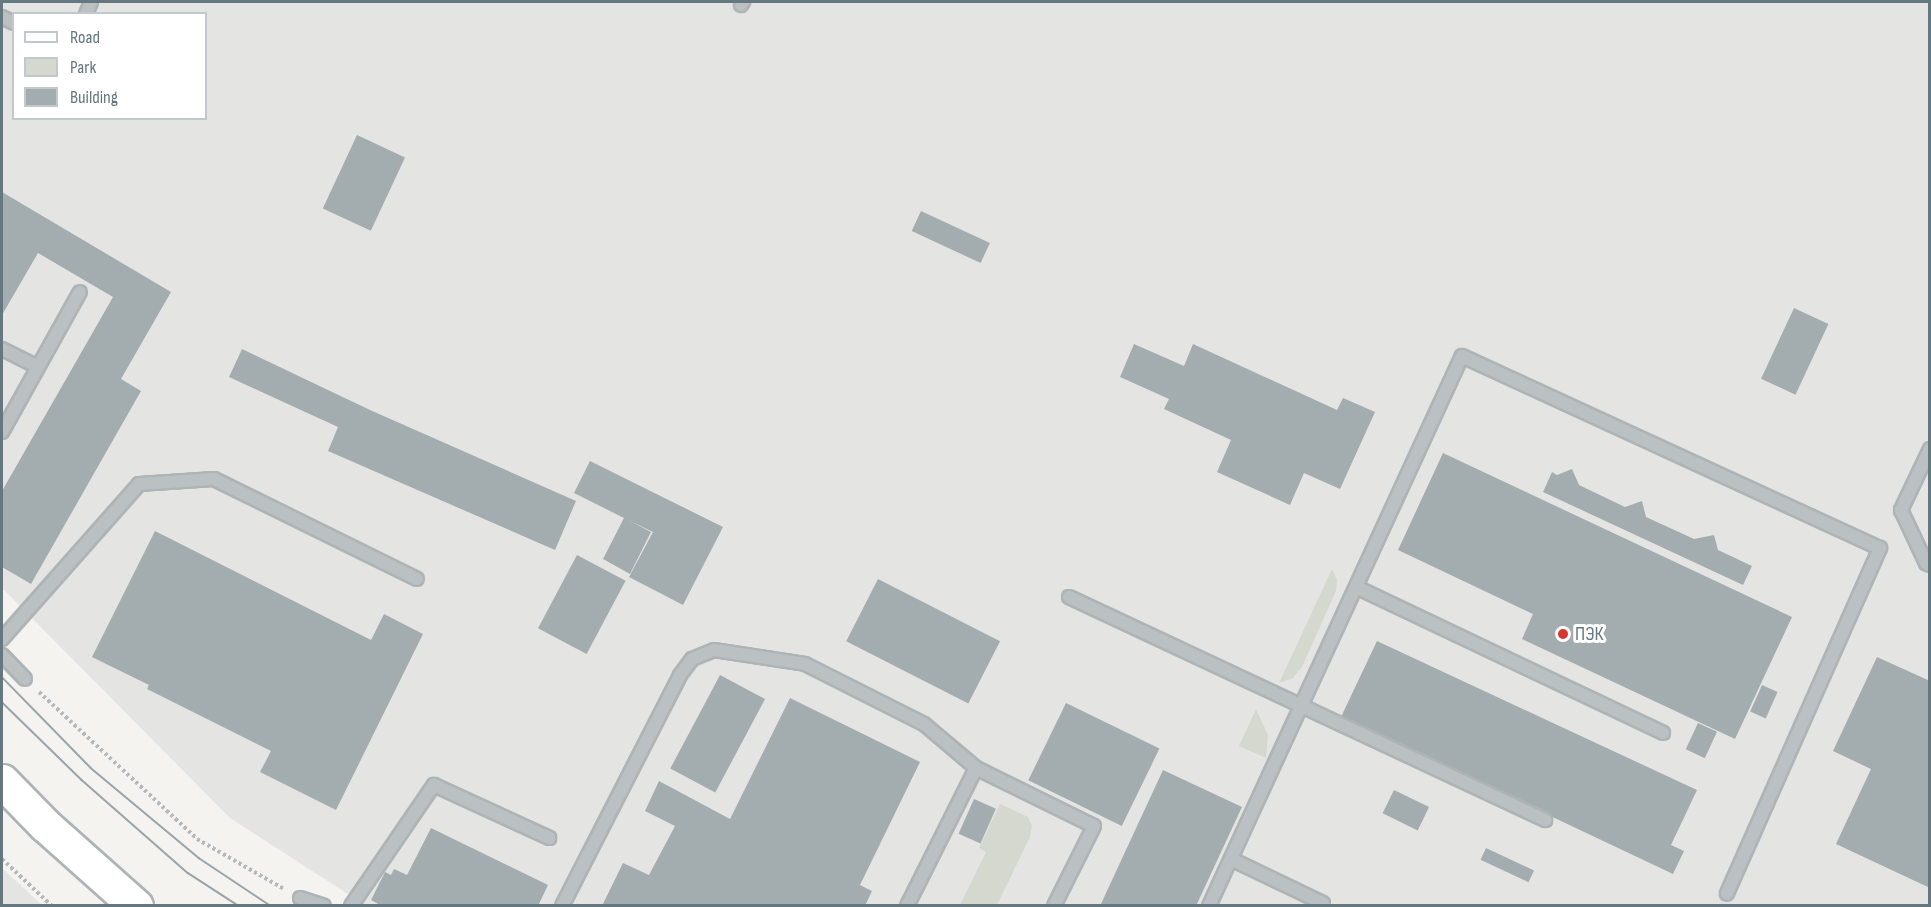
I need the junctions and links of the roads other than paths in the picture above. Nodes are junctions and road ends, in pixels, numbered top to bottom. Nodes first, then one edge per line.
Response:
1 (80, 292) dead end
2 (2, 349) edge
3 (38, 367) junction
4 (2, 432) edge
5 (1929, 449) edge
6 (1929, 565) edge
7 (417, 579) dead end
8 (1356, 587) junction
9 (1069, 597) dead end
10 (2, 639) edge
11 (2, 655) edge
12 (25, 679) road end
13 (1301, 706) junction
14 (1663, 732) dead end
15 (976, 768) junction
16 (2, 781) edge
17 (1545, 820) dead end
18 (549, 838) dead end
19 (1231, 860) junction
20 (1726, 894) dead end
21 (300, 898) road end
22 (1323, 903) dead end
23 (136, 906) edge
24 (324, 906) edge
25 (351, 906) edge
26 (562, 906) edge
27 (906, 906) edge
28 (1054, 906) edge
29 (1209, 906) edge

1 - 3 lane
2 - 3 lane
3 - 4 lane
5 - 6 lane
7 - 10 lane
8 - 13 lane
8 - 14 lane
8 - 20 lane
9 - 13 lane
11 - 12 lane
13 - 17 lane
13 - 19 lane
15 - 26 lane
15 - 27 lane
15 - 28 lane
16 - 23 main road
18 - 25 lane
19 - 22 lane
19 - 29 lane
21 - 24 lane

